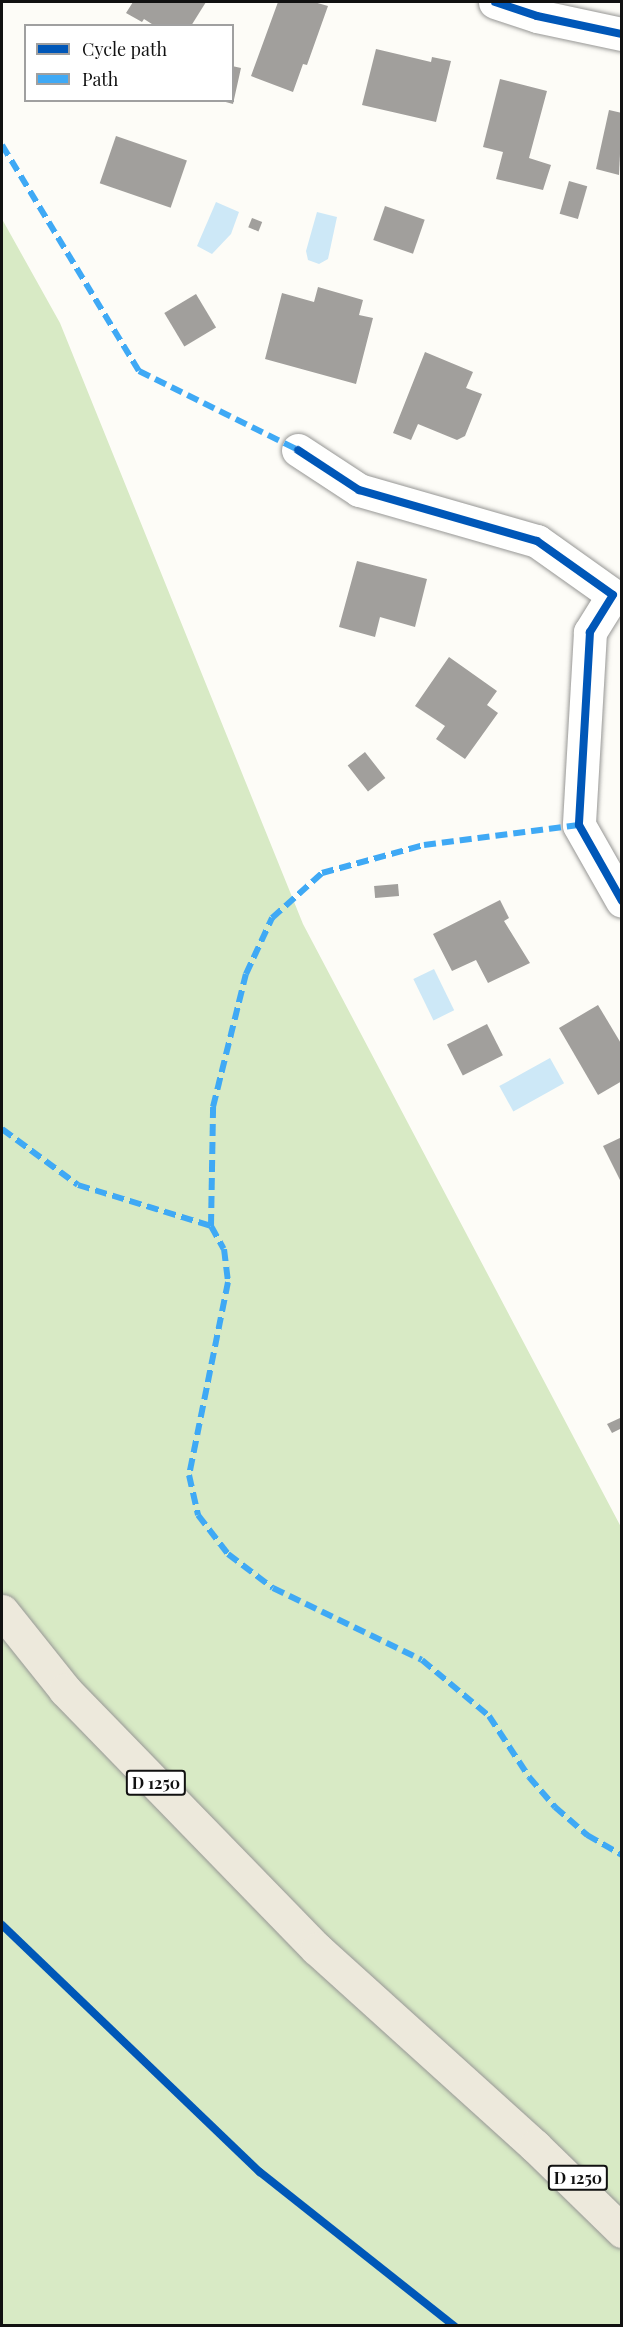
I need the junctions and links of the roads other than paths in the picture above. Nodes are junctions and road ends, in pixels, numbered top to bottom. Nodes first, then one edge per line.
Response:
1 (495, 2) edge
2 (539, 9) edge
3 (621, 34) edge
4 (298, 450) dead end
5 (617, 594) edge
6 (621, 901) edge
7 (2, 1611) edge
8 (535, 2146) junction
9 (621, 2211) edge
10 (621, 2231) edge

1 - 2 street
2 - 3 street
4 - 5 street
5 - 6 street
7 - 8 main road, D 1250
8 - 9 main road, D 1250
8 - 10 main road

